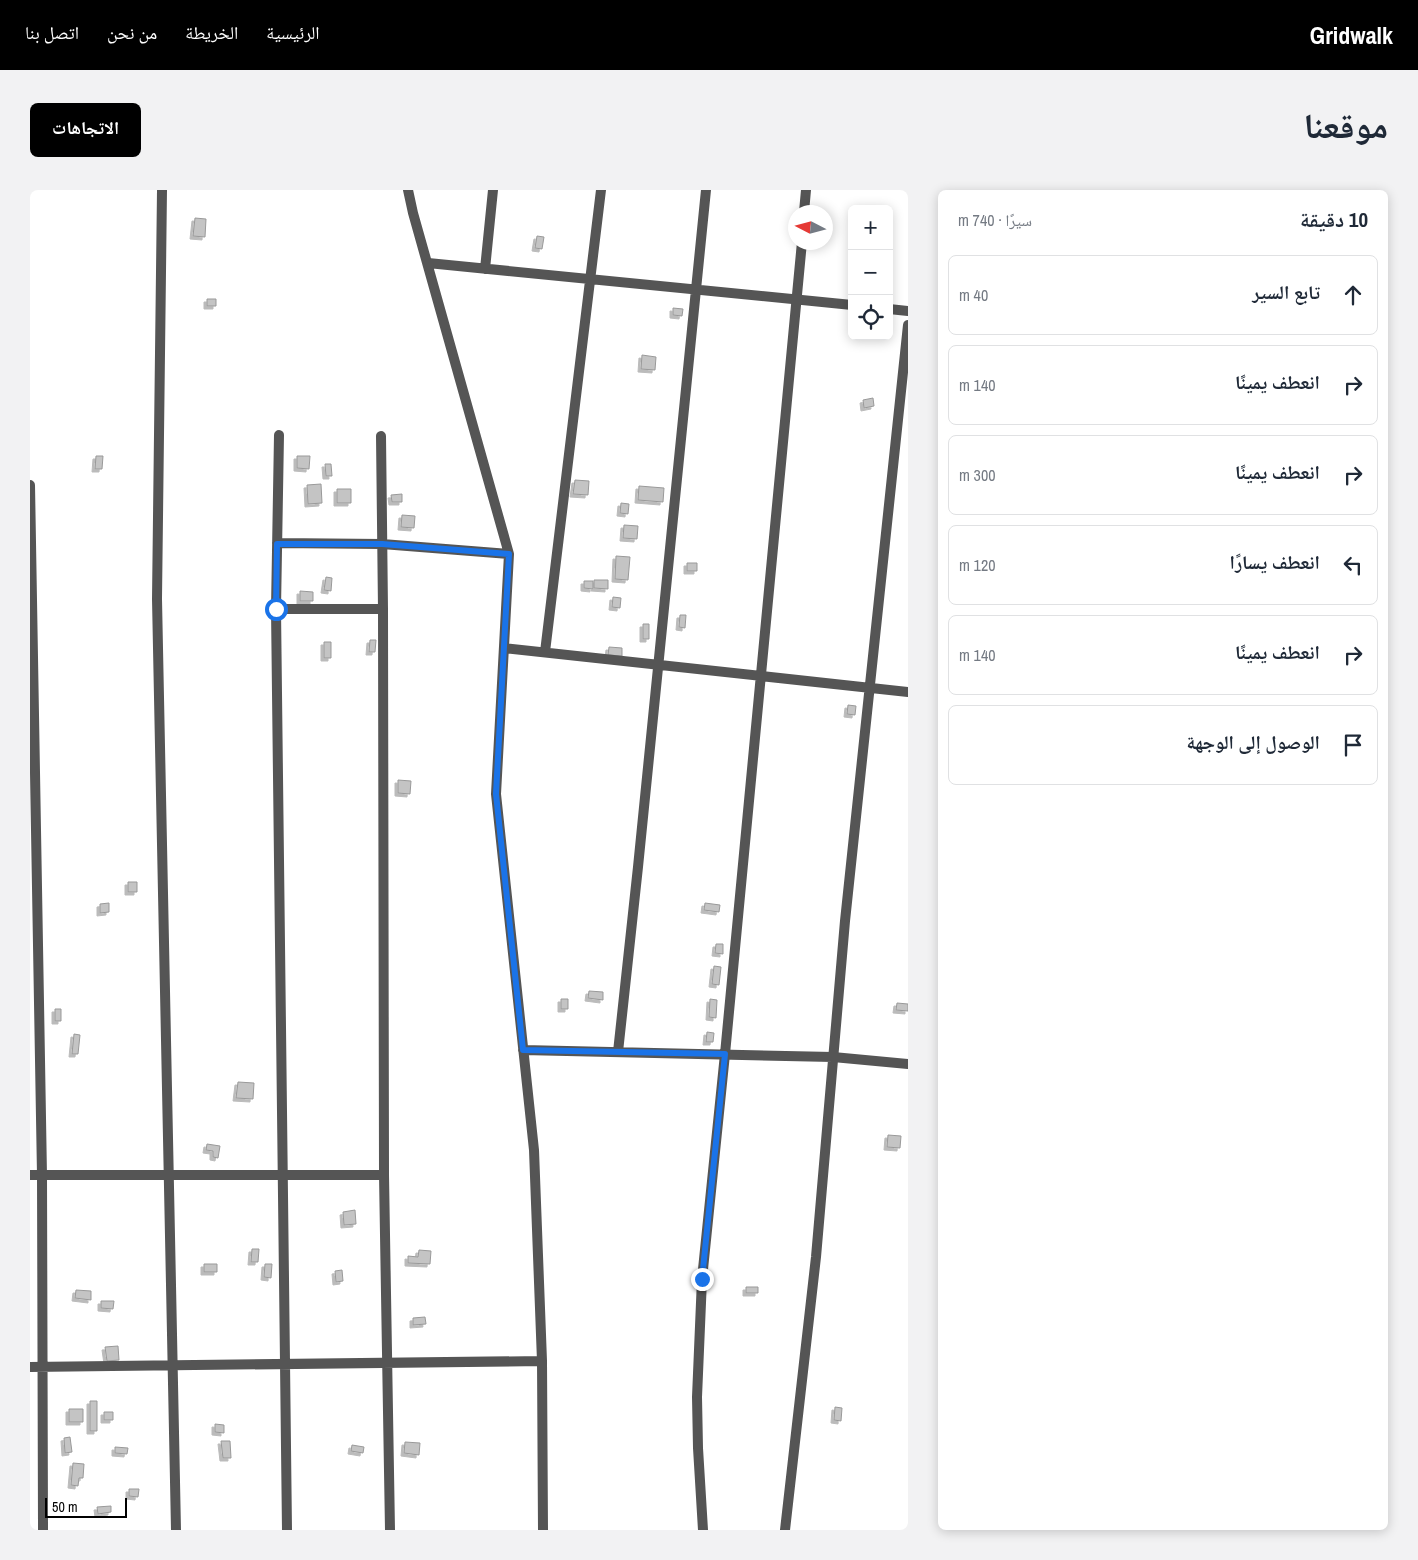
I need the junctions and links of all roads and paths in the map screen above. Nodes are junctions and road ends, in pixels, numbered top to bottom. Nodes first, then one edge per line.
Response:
1 (162, 190) edge
2 (408, 190) edge
3 (493, 190) edge
4 (601, 190) edge
5 (706, 190) edge
6 (806, 190) edge
7 (805, 205) edge
8 (801, 250) edge
9 (428, 263) junction
10 (485, 268) junction
11 (590, 279) junction
12 (696, 290) junction
13 (796, 300) junction
14 (848, 305) edge
15 (893, 309) edge
16 (908, 311) edge
17 (908, 325) edge
18 (279, 435) dead end
19 (381, 436) dead end
20 (30, 485) edge
21 (277, 544) junction
22 (382, 544) junction
23 (509, 554) junction
24 (276, 609) junction
25 (383, 609) junction
26 (504, 648) junction
27 (545, 652) junction
28 (659, 665) junction
29 (761, 676) junction
30 (869, 687) junction
31 (908, 692) edge
32 (523, 1050) junction
33 (618, 1052) junction
34 (725, 1054) junction
35 (833, 1056) junction
36 (908, 1064) edge
37 (30, 1175) edge
38 (42, 1175) junction
39 (169, 1175) junction
40 (283, 1175) junction
41 (384, 1175) junction
42 (542, 1361) junction
43 (387, 1363) junction
44 (285, 1364) junction
45 (173, 1366) junction
46 (43, 1367) junction
47 (30, 1368) edge
48 (43, 1530) edge
49 (176, 1530) edge
50 (287, 1530) edge
51 (390, 1530) edge
52 (543, 1530) edge
53 (703, 1530) edge
54 (785, 1530) edge

1 - 39 street
2 - 9 street
3 - 10 street
4 - 11 street
5 - 12 street
6 - 7 street
8 - 13 street
9 - 10 street
9 - 23 street
10 - 11 street
11 - 12 street
11 - 27 street
12 - 13 street
12 - 28 street
13 - 14 street
13 - 29 street
15 - 16 street
17 - 30 street
18 - 21 street
19 - 22 street
20 - 38 street
21 - 22 street
21 - 24 street
22 - 23 street
22 - 25 street
23 - 26 street
24 - 25 street
24 - 40 street
25 - 41 street
26 - 27 street
26 - 32 street
27 - 28 street
28 - 29 street
28 - 33 street
29 - 30 street
29 - 34 street
30 - 31 street
30 - 35 street
32 - 33 street
32 - 42 street
33 - 34 street
34 - 35 street
34 - 53 street
35 - 36 street
35 - 54 street
37 - 38 street
38 - 39 street
38 - 46 street
39 - 40 street
39 - 45 street
40 - 41 street
40 - 44 street
41 - 43 street
42 - 43 street
42 - 52 street
43 - 44 street
43 - 51 street
44 - 45 street
44 - 50 street
45 - 46 street
45 - 49 street
46 - 47 street
46 - 48 street

